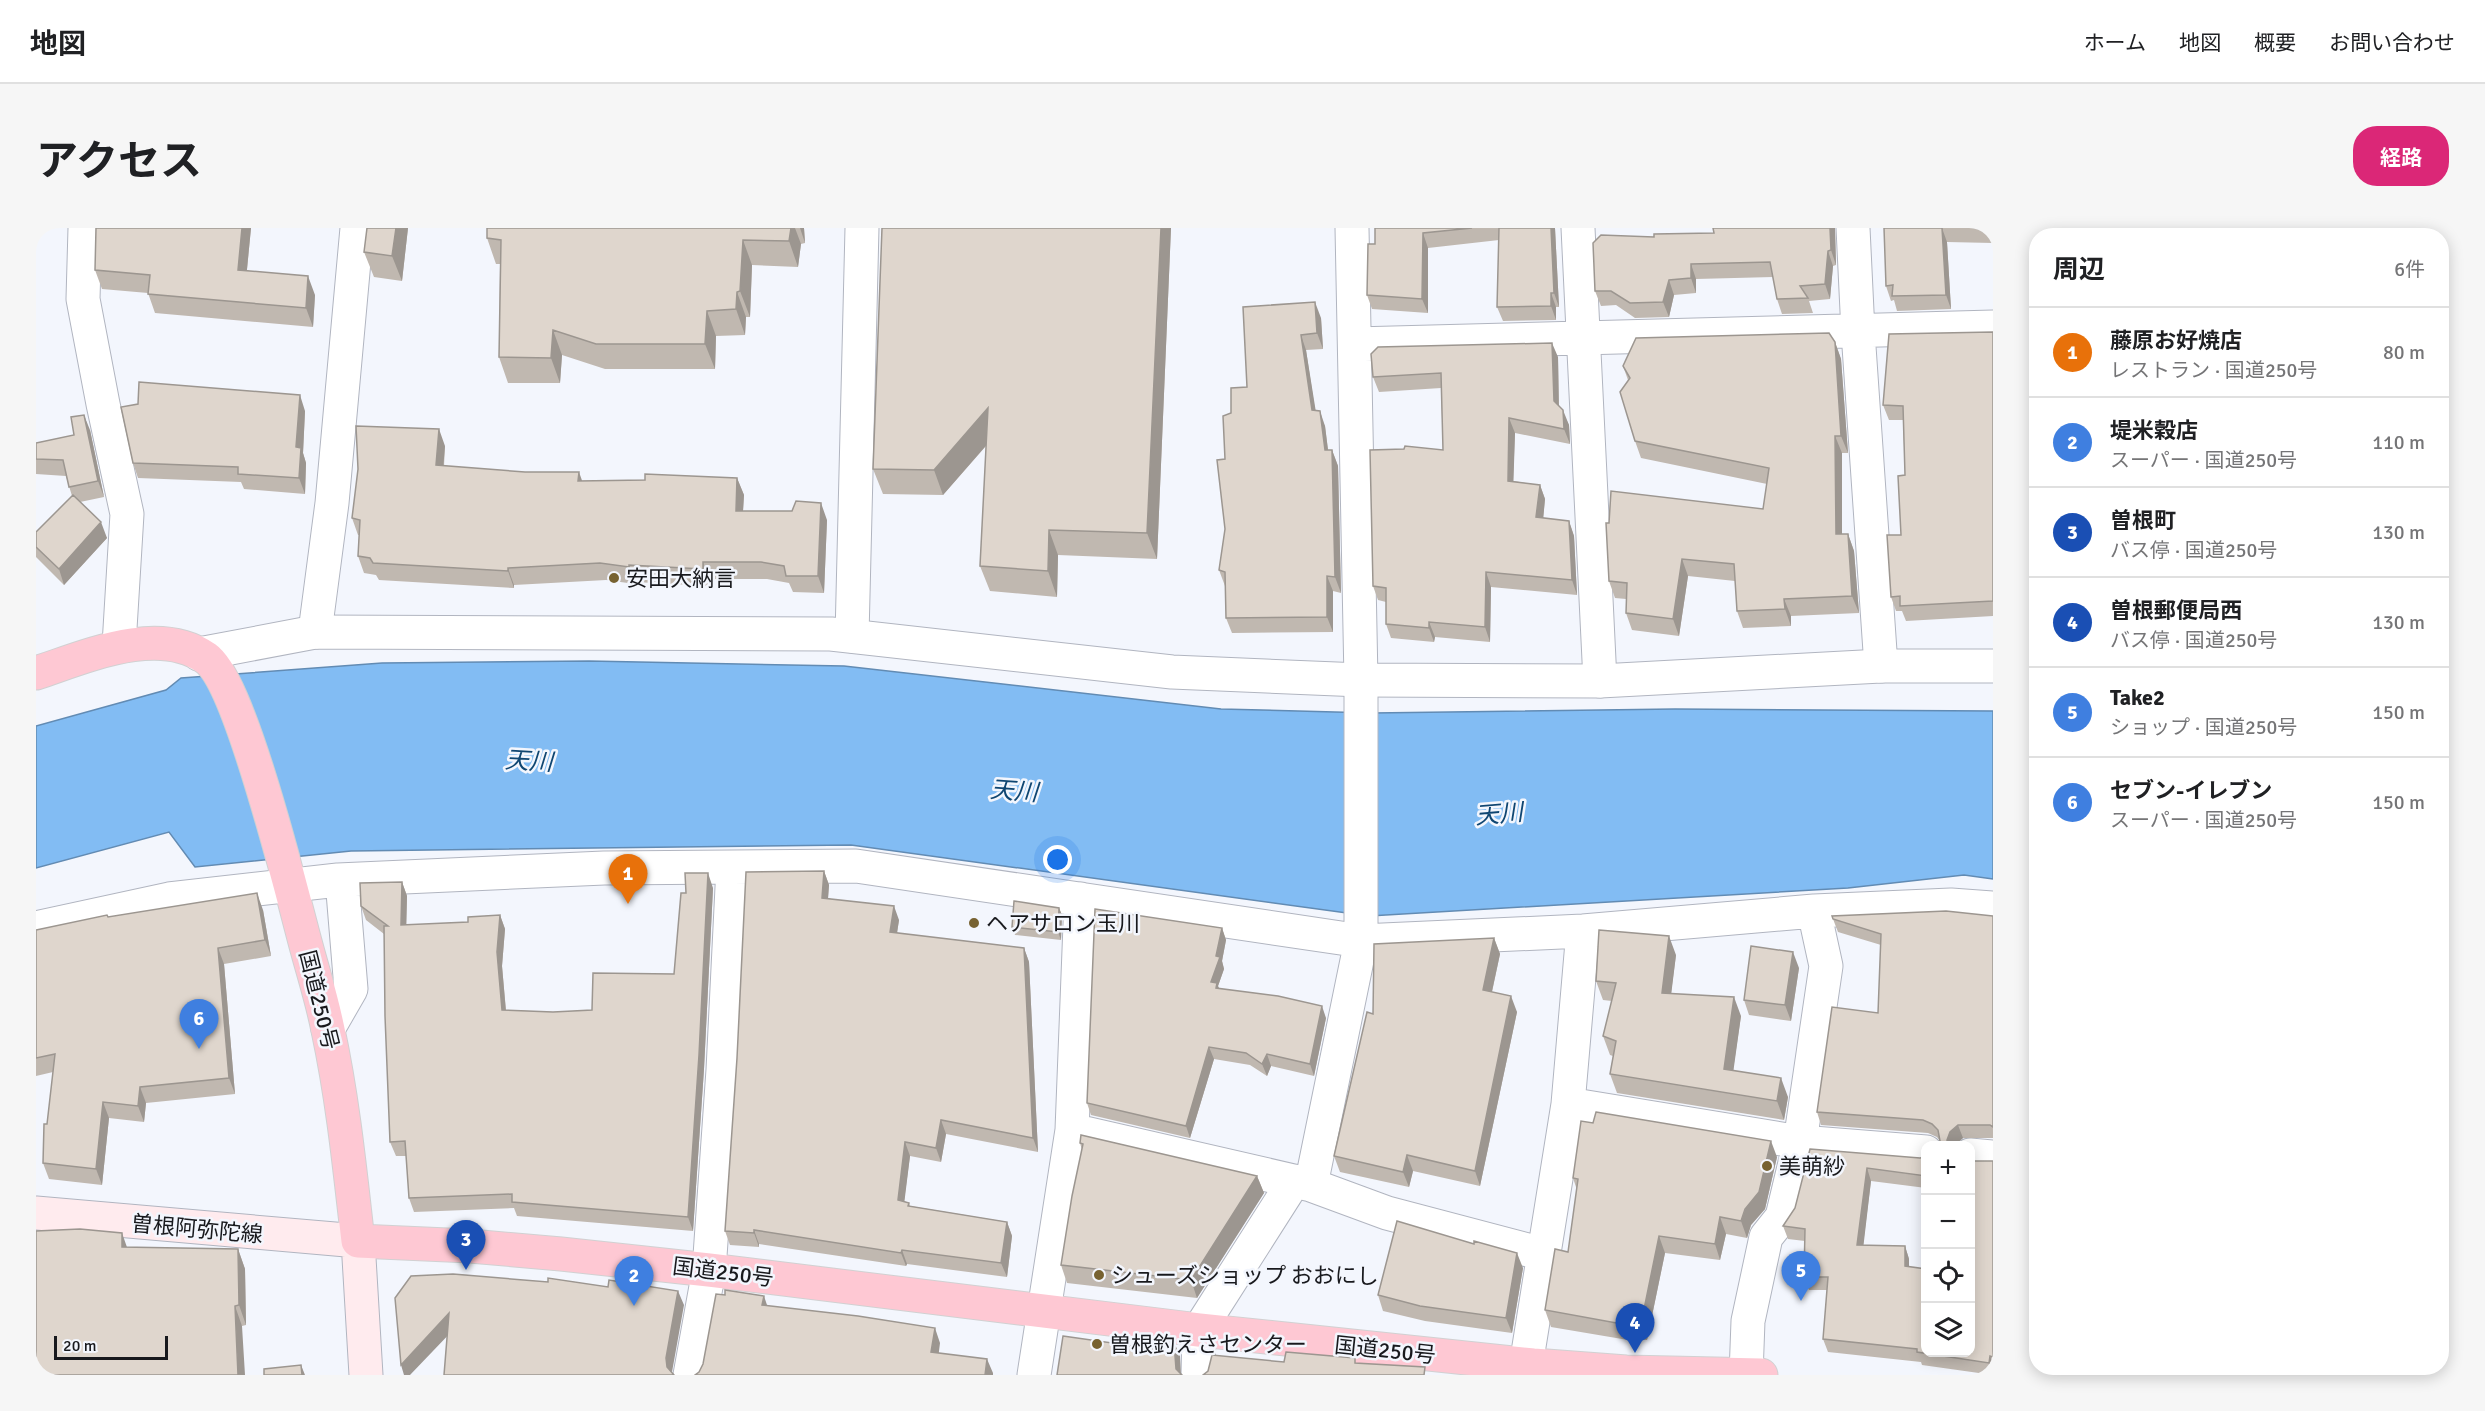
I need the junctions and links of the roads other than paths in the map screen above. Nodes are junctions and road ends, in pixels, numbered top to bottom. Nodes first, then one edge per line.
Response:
1 (86, 228) edge
2 (357, 228) edge
3 (862, 228) edge
4 (1352, 228) edge
5 (1578, 228) edge
6 (1853, 228) edge
7 (1993, 327) edge
8 (1858, 332) junction
9 (1584, 338) junction
10 (1355, 344) junction
11 (315, 632) junction
12 (852, 636) junction
13 (118, 645) junction
14 (207, 660) junction
15 (1881, 666) junction
16 (1993, 666) edge
17 (36, 673) edge
18 (1362, 680) junction
19 (1600, 681) junction
20 (733, 867) junction
21 (288, 880) junction
22 (342, 880) junction
23 (1081, 899) junction
24 (1993, 908) edge
25 (1814, 911) junction
26 (36, 928) edge
27 (1582, 931) junction
28 (1361, 941) junction
29 (328, 1029) junction
30 (1568, 1104) junction
31 (1072, 1130) junction
32 (1800, 1142) junction
33 (1921, 1152) edge
34 (1975, 1155) edge
35 (1993, 1157) edge
36 (1303, 1183) junction
37 (36, 1214) edge
38 (358, 1241) junction
39 (1543, 1254) junction
40 (709, 1270) junction
41 (1044, 1311) junction
42 (1199, 1330) junction
43 (1526, 1365) junction
44 (1626, 1374) edge
45 (366, 1375) edge
46 (690, 1375) edge
47 (1034, 1375) edge
48 (1198, 1375) edge
49 (1746, 1375) edge
50 (1761, 1375) edge

1 - 13 street
2 - 11 street
3 - 12 street
4 - 10 street
5 - 9 street
6 - 8 street
7 - 8 street
8 - 9 street
8 - 15 street
9 - 10 street
9 - 19 street
10 - 18 street
11 - 12 street
11 - 14 street
12 - 18 street
13 - 14 highway
13 - 17 highway
14 - 21 highway, 国道250号
15 - 16 street
15 - 19 street
18 - 19 street
18 - 28 street
20 - 22 street
20 - 23 street
20 - 40 street
21 - 22 street
21 - 26 street
21 - 29 highway, 国道250号
22 - 29 street
23 - 28 street
23 - 31 street
24 - 25 street
25 - 27 street
25 - 32 street
27 - 28 street
27 - 30 street
28 - 36 street
29 - 38 highway, 国道250号
30 - 32 street
30 - 39 street
31 - 36 street
31 - 41 street
32 - 33 street
32 - 49 street
34 - 35 street
36 - 39 street
36 - 42 street
37 - 38 main road, 曽根阿弥陀線
38 - 40 highway, 国道250号
38 - 45 main road
39 - 43 street
40 - 41 highway, 国道250号
40 - 46 street
41 - 42 highway, 国道250号
41 - 47 street
42 - 43 highway, 国道250号
42 - 48 street
43 - 44 highway, 国道250号
44 - 49 highway, 国道250号
49 - 50 highway, 国道250号

